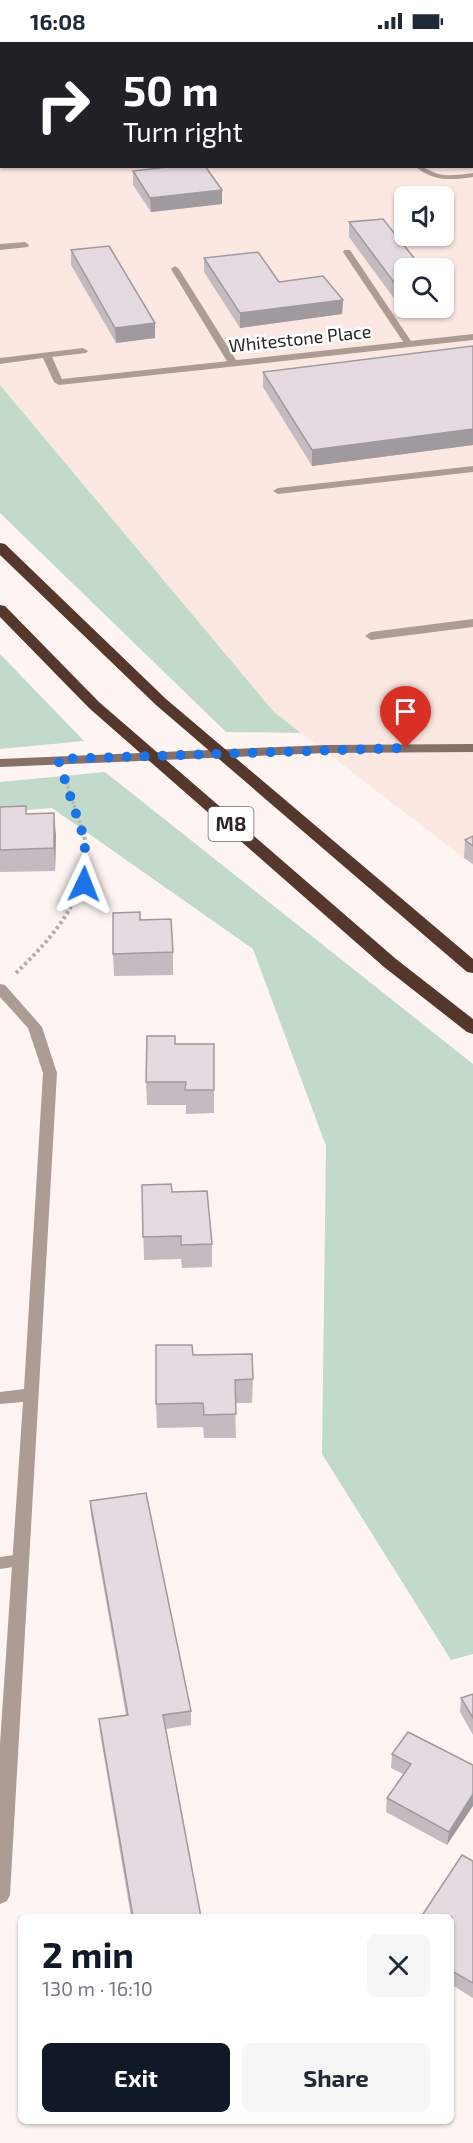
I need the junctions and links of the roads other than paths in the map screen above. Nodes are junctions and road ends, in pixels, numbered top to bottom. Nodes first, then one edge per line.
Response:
1 (421, 168) edge
2 (473, 176) edge
3 (26, 244) dead end
4 (0, 247) edge
5 (347, 252) dead end
6 (175, 269) dead end
7 (473, 337) edge
8 (408, 344) junction
9 (83, 351) dead end
10 (46, 355) junction
11 (0, 361) edge
12 (234, 363) junction
13 (201, 367) joint
14 (473, 469) edge
15 (278, 491) dead end
16 (0, 547) edge
17 (0, 609) edge
18 (473, 623) edge
19 (371, 636) dead end
20 (473, 748) edge
21 (0, 763) edge
22 (473, 968) edge
23 (0, 988) edge
24 (473, 1028) edge
25 (32, 1395) junction
26 (0, 1398) edge
27 (20, 1560) junction
28 (0, 1563) edge
29 (0, 1895) edge

1 - 2 lane
3 - 4 lane
5 - 8 lane
6 - 12 lane
7 - 8 street, Whitestone Place
8 - 12 street, Whitestone Place
9 - 10 lane
10 - 11 lane
10 - 13 lane
12 - 13 street, Whitestone Place
14 - 15 street
16 - 22 highway, M8
17 - 24 highway, M8
18 - 19 street
20 - 21 main road
23 - 25 street
25 - 26 street
25 - 27 street
27 - 28 lane
27 - 29 street

